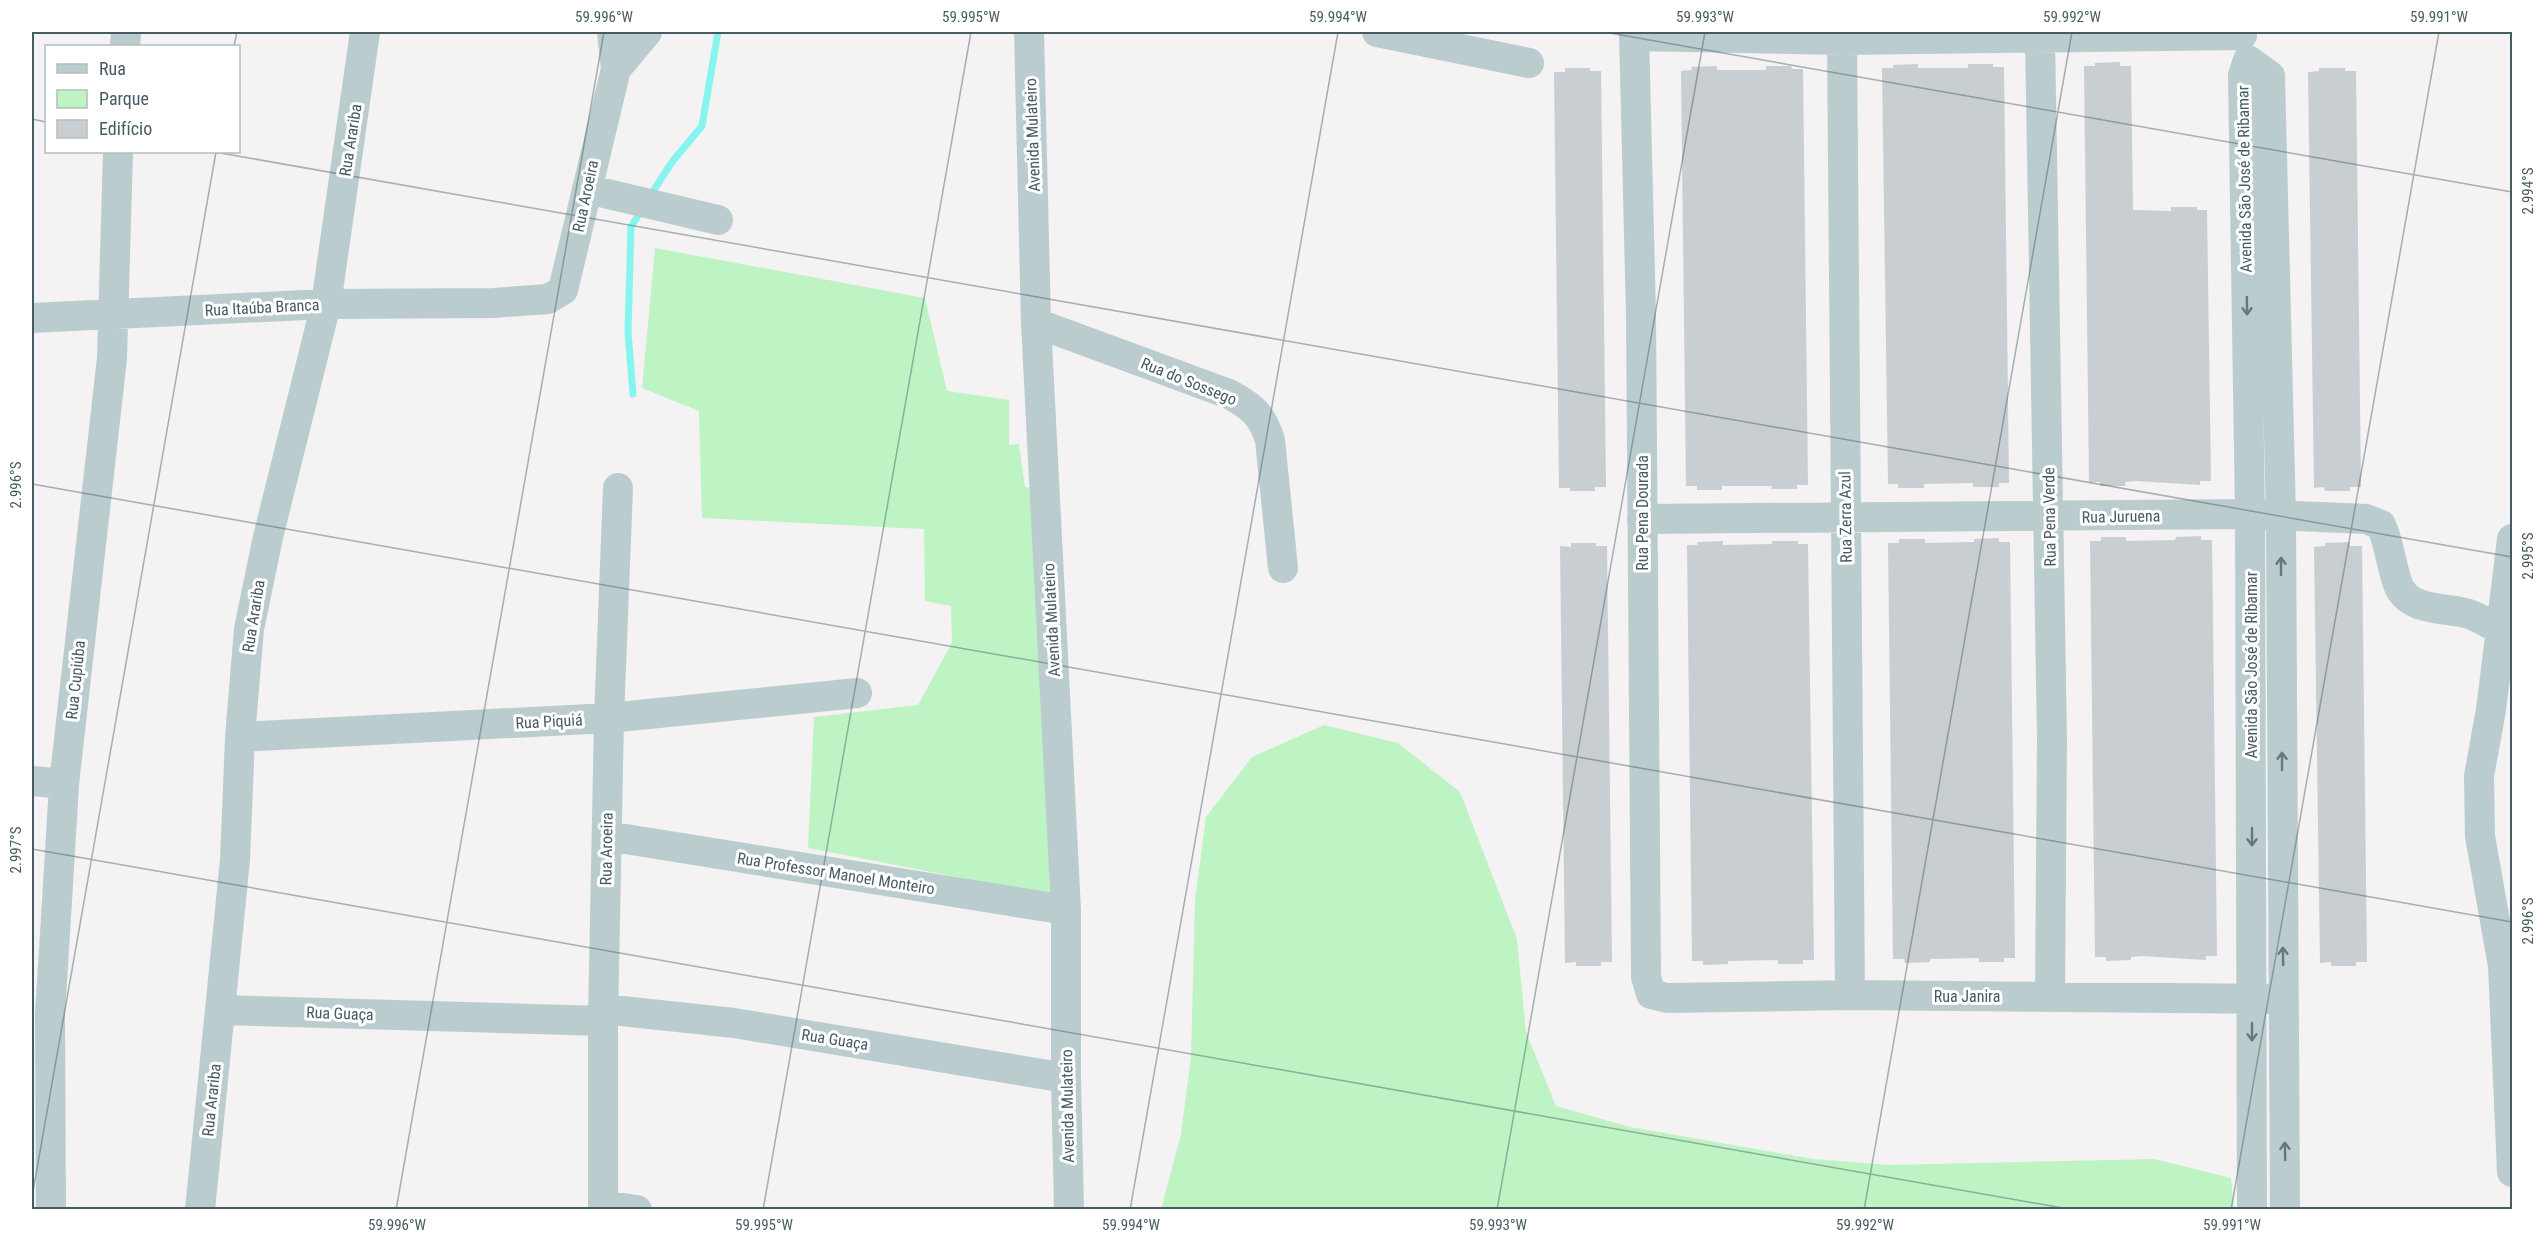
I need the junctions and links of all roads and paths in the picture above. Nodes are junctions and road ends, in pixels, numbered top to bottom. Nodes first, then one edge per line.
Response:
1 (365, 32) edge
2 (612, 32) edge
3 (647, 32) edge
4 (1029, 32) edge
5 (1377, 32) edge
6 (1634, 34) edge
7 (2040, 38) junction
8 (1842, 40) junction
9 (2244, 42) edge
10 (1529, 63) dead end
11 (616, 69) junction
12 (118, 153) edge
13 (587, 189) junction
14 (718, 220) dead end
15 (494, 303) joint
16 (326, 304) junction
17 (114, 314) junction
18 (32, 318) edge
19 (1036, 322) junction
20 (618, 488) dead end
21 (2250, 514) junction
22 (2281, 516) junction
23 (2049, 517) junction
24 (1845, 518) junction
25 (1642, 519) junction
26 (2512, 539) edge
27 (1283, 568) dead end
28 (2502, 630) junction
29 (857, 693) dead end
30 (609, 718) junction
31 (240, 737) junction
32 (32, 781) edge
33 (64, 784) junction
34 (606, 836) junction
35 (1066, 910) junction
36 (1651, 994) joint
37 (1850, 995) junction
38 (2050, 996) junction
39 (2252, 999) junction
40 (2283, 999) junction
41 (221, 1010) junction
42 (41, 1013) edge
43 (603, 1015) junction
44 (1065, 1078) junction
45 (2510, 1089) edge
46 (41, 1133) edge
47 (2512, 1172) edge
48 (603, 1207) edge
49 (51, 1209) edge
50 (200, 1209) edge
51 (637, 1209) edge
52 (1069, 1209) edge
53 (2252, 1209) edge
54 (2285, 1209) edge

1 - 16 street, Rua Arariba
2 - 11 street, Rua Aroeira
3 - 11 street
4 - 19 street, Avenida Mulateiro
5 - 10 street
6 - 8 street
6 - 25 street, Rua Pena Dourada
7 - 8 street
7 - 9 street
7 - 23 street, Rua Pena Verde
8 - 24 street, Rua Zerra Azul
9 -> 21 street, Avenida São José de Ribamar
9 - 22 street, Avenida São José de Ribamar
11 - 13 street, Rua Aroeira
12 - 17 street, Rua Cupiúba
13 - 14 street
13 - 15 street, Rua Aroeira
15 - 16 street, Rua Itaúba Branca
16 - 17 street, Rua Itaúba Branca
16 - 31 street, Rua Arariba
17 - 18 street, Rua Itaúba Branca
17 - 33 street, Rua Cupiúba
19 - 27 street, Rua do Sossego
19 - 35 street, Avenida Mulateiro
20 - 30 street, Rua Aroeira
21 - 22 street, Rua Juruena
21 - 23 street, Rua Juruena
21 -> 39 street, Avenida São José de Ribamar
22 - 28 street, Rua Juruena
40 -> 22 street, Avenida São José de Ribamar
23 - 24 street, Rua Juruena
23 - 38 street, Rua Pena Verde
24 - 25 street, Rua Juruena
24 - 37 street, Rua Zerra Azul
25 - 36 street, Rua Pena Dourada
26 - 28 street
28 - 45 street
29 - 30 street, Rua Piquiá
30 - 31 street, Rua Piquiá
30 - 34 street, Rua Aroeira
31 - 41 street, Rua Arariba
32 - 33 street
33 - 42 street, Rua Cupiúba
34 - 35 street, Rua Professor Manoel Monteiro
34 - 43 street, Rua Aroeira
35 - 44 street, Avenida Mulateiro
36 - 37 street, Rua Janira
37 - 38 street, Rua Janira
38 - 39 street, Rua Janira
39 - 40 street, Rua Janira
39 -> 53 street, Avenida São José de Ribamar
54 -> 40 street, Avenida São José de Ribamar
41 - 43 street, Rua Guaça
41 - 50 street, Rua Arariba
42 - 46 street, Rua Cupiúba
43 - 44 street, Rua Guaça
43 - 48 street, Rua Aroeira
44 - 52 street, Avenida Mulateiro
45 - 47 street
46 - 49 street, Rua Cupiúba
48 - 51 street

